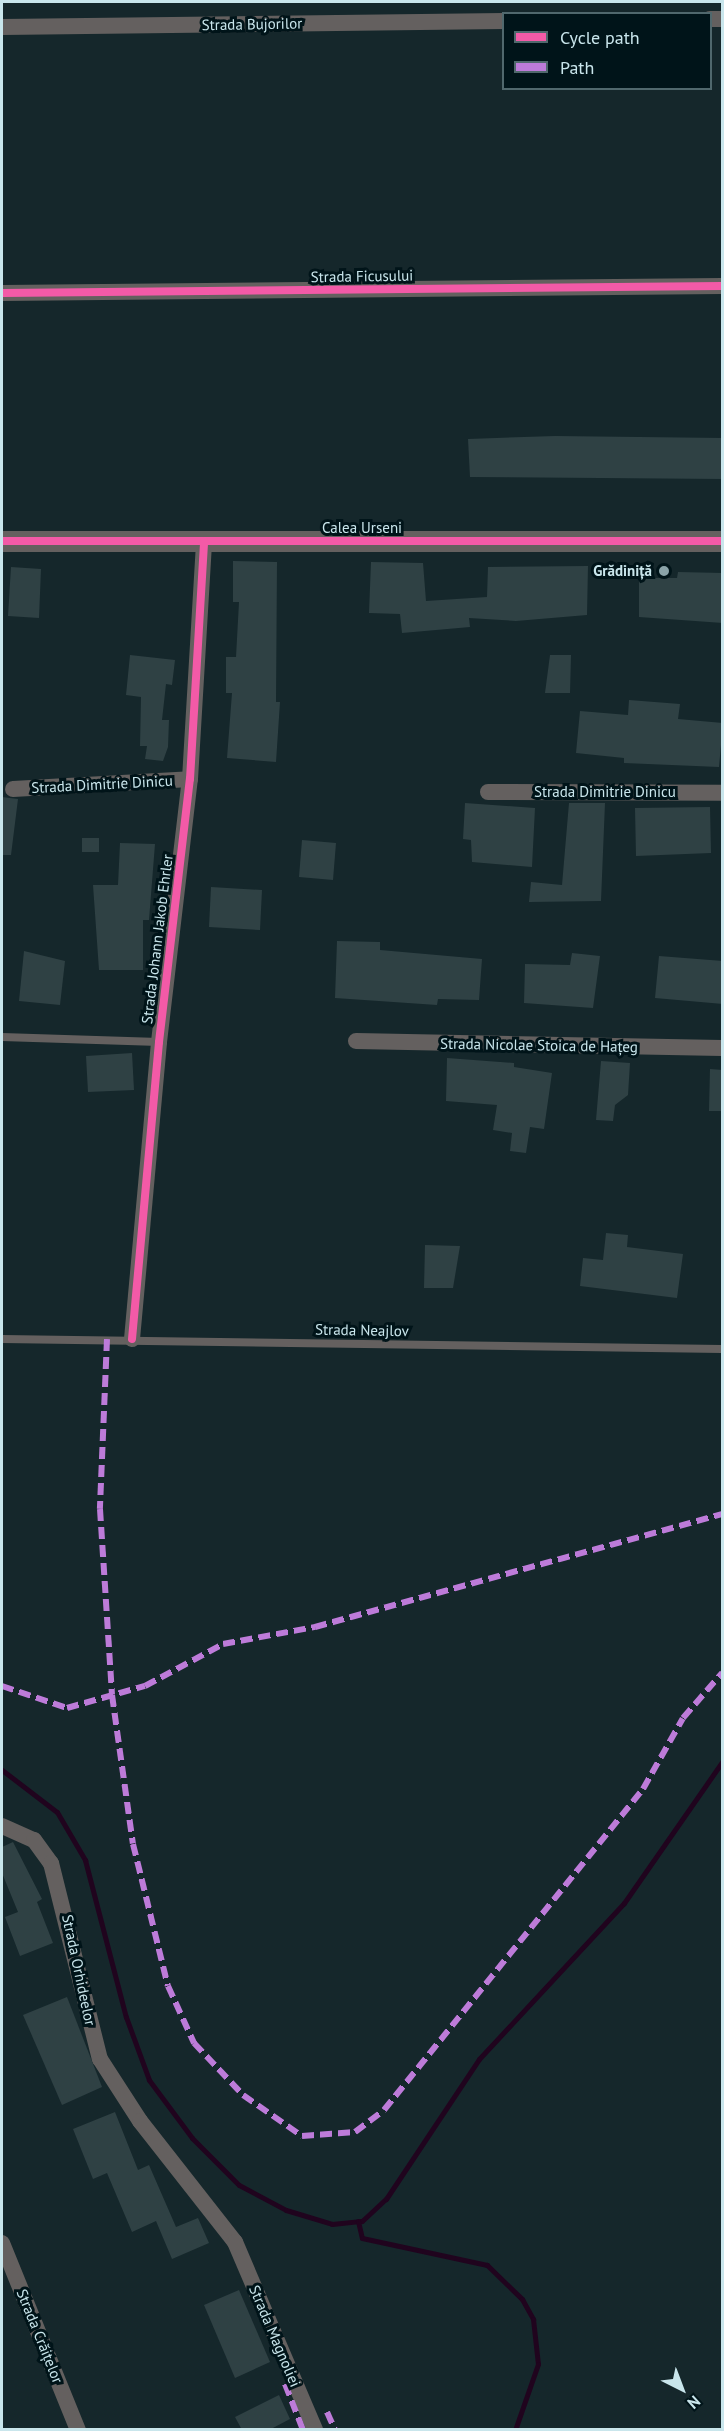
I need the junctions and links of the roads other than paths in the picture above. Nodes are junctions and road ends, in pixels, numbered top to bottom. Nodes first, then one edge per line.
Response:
1 (502, 21) edge
2 (2, 27) edge
3 (723, 286) edge
4 (2, 293) edge
5 (2, 541) edge
6 (723, 541) edge
7 (204, 542) junction
8 (190, 780) junction
9 (13, 789) dead end
10 (488, 792) dead end
11 (723, 793) edge
12 (2, 1037) edge
13 (356, 1041) dead end
14 (159, 1042) junction
15 (723, 1048) edge
16 (2, 1339) edge
17 (132, 1339) junction
18 (723, 1349) edge
19 (2, 1826) edge
20 (235, 2242) joint
21 (2, 2243) edge
22 (78, 2430) edge
23 (315, 2430) edge

1 - 2 street, Strada Bujorilor
3 - 4 street, Strada Ficusului
5 - 7 street, Calea Urseni
6 - 7 street, Calea Urseni
7 - 8 street, Strada Johann Jakob Ehrler
8 - 9 street, Strada Dimitrie Dinicu
8 - 14 street, Strada Johann Jakob Ehrler
10 - 11 street, Strada Dimitrie Dinicu
12 - 14 lane
13 - 15 street, Strada Nicolae Stoica de Hațeg
14 - 17 street, Strada Johann Jakob Ehrler
16 - 17 lane, Strada Neajlov
17 - 18 lane, Strada Neajlov
19 - 20 street, Strada Orhideelor
20 - 23 street, Strada Magnoliei
21 - 22 street, Strada Crăițelor

